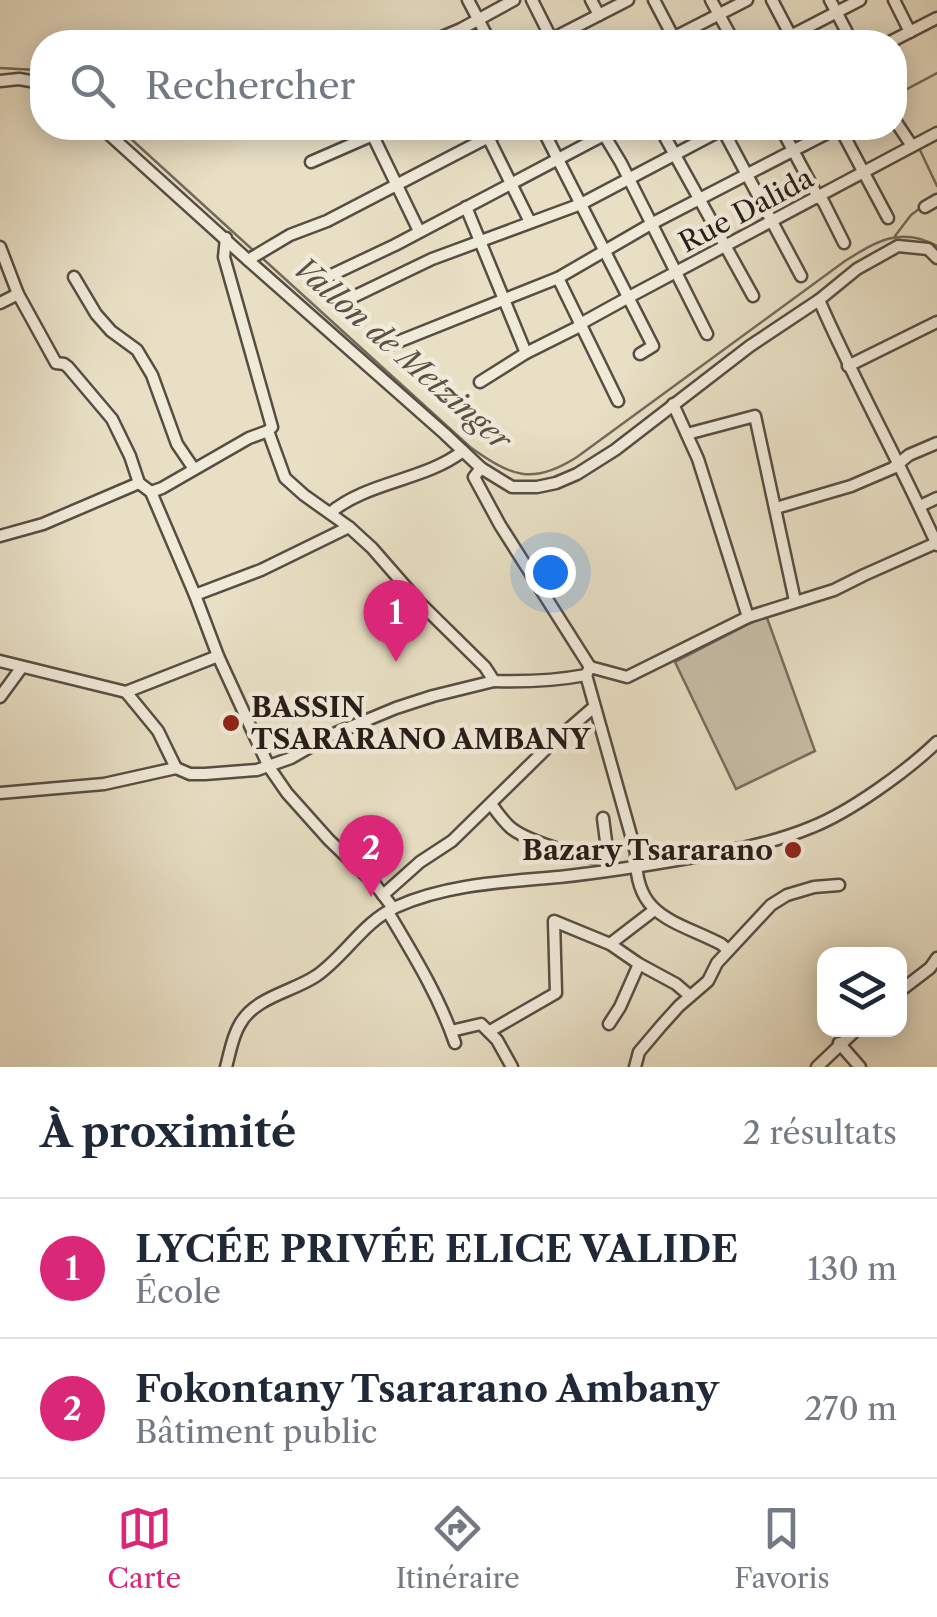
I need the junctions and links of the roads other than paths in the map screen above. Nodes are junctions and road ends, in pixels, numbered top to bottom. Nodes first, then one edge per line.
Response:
1 (468, 0) edge
2 (514, 0) edge
3 (532, 0) edge
4 (591, 0) edge
5 (628, 0) edge
6 (654, 0) edge
7 (711, 0) edge
8 (746, 0) edge
9 (772, 0) edge
10 (830, 0) edge
11 (860, 0) edge
12 (894, 0) edge
13 (836, 12) junction
14 (599, 15) junction
15 (718, 15) junction
16 (937, 18) edge
17 (477, 20) junction
18 (456, 30) edge
19 (483, 30) edge
20 (547, 30) edge
21 (572, 30) edge
22 (667, 30) edge
23 (691, 30) edge
24 (727, 30) edge
25 (788, 30) edge
26 (807, 30) edge
27 (846, 30) edge
28 (910, 32) junction
29 (907, 34) edge
30 (0, 81) edge
31 (30, 81) edge
32 (937, 133) edge
33 (907, 139) edge
34 (116, 140) edge
35 (364, 140) edge
36 (375, 140) edge
37 (482, 140) edge
38 (489, 140) edge
39 (548, 140) edge
40 (589, 140) edge
41 (607, 140) edge
42 (666, 140) edge
43 (701, 140) edge
44 (730, 140) edge
45 (788, 140) edge
46 (814, 140) edge
47 (845, 140) edge
48 (912, 146) junction
49 (794, 150) junction
50 (674, 155) junction
51 (559, 160) junction
52 (312, 162) dead end
53 (863, 173) junction
54 (748, 174) junction
55 (629, 180) junction
56 (510, 182) junction
57 (397, 185) junction
58 (818, 197) junction
59 (937, 200) edge
60 (698, 201) junction
61 (581, 204) junction
62 (466, 207) junction
63 (925, 207) dead end
64 (888, 218) dead end
65 (772, 221) junction
66 (530, 222) junction
67 (651, 224) junction
68 (420, 231) junction
69 (226, 238) junction
70 (478, 241) junction
71 (844, 243) dead end
72 (724, 246) junction
73 (0, 247) edge
74 (604, 253) junction
75 (937, 258) edge
76 (248, 260) junction
77 (676, 272) junction
78 (801, 276) dead end
79 (74, 277) dead end
80 (558, 278) junction
81 (321, 280) dead end
82 (18, 294) junction
83 (753, 296) dead end
84 (353, 297) dead end
85 (629, 298) junction
86 (818, 300) junction
87 (504, 301) junction
88 (0, 303) edge
89 (937, 322) edge
90 (580, 324) junction
91 (707, 334) dead end
92 (390, 346) dead end
93 (526, 353) junction
94 (640, 354) dead end
95 (848, 366) junction
96 (480, 382) dead end
97 (618, 402) dead end
98 (672, 404) junction
99 (268, 431) junction
100 (687, 434) junction
101 (937, 442) edge
102 (463, 451) junction
103 (898, 462) junction
104 (481, 468) junction
105 (194, 469) junction
106 (139, 482) junction
107 (151, 492) junction
108 (937, 498) edge
109 (920, 506) junction
110 (776, 508) junction
111 (330, 513) junction
112 (350, 526) junction
113 (0, 536) edge
114 (937, 544) edge
115 (196, 595) junction
116 (795, 601) junction
117 (748, 617) junction
118 (218, 656) junction
119 (0, 661) edge
120 (22, 668) junction
121 (588, 671) junction
122 (494, 681) junction
123 (126, 692) junction
124 (0, 697) edge
125 (594, 707) junction
126 (937, 742) edge
127 (269, 767) junction
128 (176, 768) junction
129 (0, 793) edge
130 (490, 804) junction
131 (603, 818) dead end
132 (610, 865) junction
133 (636, 868) junction
134 (839, 885) dead end
135 (383, 895) junction
136 (390, 910) junction
137 (653, 911) junction
138 (610, 944) junction
139 (728, 950) junction
140 (937, 958) edge
141 (639, 964) junction
142 (907, 986) edge
143 (690, 996) junction
144 (609, 1024) dead end
145 (490, 1031) junction
146 (847, 1037) edge
147 (839, 1043) junction
148 (226, 1067) edge
149 (512, 1067) edge
150 (635, 1067) edge
151 (817, 1067) edge
152 (860, 1067) edge

1 - 17 street
2 - 17 street
3 - 20 street
4 - 14 street
5 - 14 street
6 - 22 street
7 - 15 street
8 - 15 street
9 - 25 street
10 - 13 street
11 - 13 street
12 - 28 street
13 - 26 street
13 - 27 street
14 - 21 street
15 - 23 street
15 - 24 street
16 - 28 street
17 - 18 street
17 - 19 street
28 - 29 street
30 - 31 street
32 - 48 street, Rue Dalida
33 - 48 street
34 - 69 street
35 - 52 street
36 - 57 street
37 - 57 street
38 - 56 street
39 - 51 street
40 - 51 street
41 - 55 street
42 - 50 street
43 - 50 street
44 - 54 street
45 - 49 street
46 - 49 street
47 - 53 street
48 - 53 street, Rue Dalida
49 - 54 street
49 - 58 street
50 - 55 street
50 - 60 street
51 - 56 street
51 - 61 street
53 - 58 street, Rue Dalida
53 - 64 street
54 - 60 street
54 - 65 street
55 - 61 street
55 - 67 street
56 - 62 street
56 - 66 street
57 - 68 street
57 - 76 street
58 - 65 street, Rue Dalida
58 - 71 street
59 - 63 street
60 - 67 street
60 - 72 street
61 - 66 street
61 - 74 street
62 - 68 street
62 - 70 street
65 - 72 street, Rue Dalida
65 - 78 street
66 - 70 street
67 - 74 street
67 - 77 street
68 - 81 street
69 - 76 street
69 - 99 street
70 - 84 street
70 - 87 street
72 - 77 street, Rue Dalida
72 - 83 street
73 - 82 street
74 - 80 street
74 - 85 street
75 - 86 street
76 - 102 street
77 - 85 street, Rue Dalida
77 - 91 street
79 - 105 street
80 - 87 street
80 - 90 street
82 - 88 street
82 - 106 street
85 - 90 street, Rue Dalida
85 - 94 street
86 - 95 street
86 - 98 street
87 - 92 street
87 - 93 street
89 - 95 street
90 - 93 street, Rue Dalida
90 - 97 street
93 - 96 street, Rue Dalida
95 - 103 street
98 - 100 street
98 - 104 street
99 - 105 street
99 - 111 street
100 - 110 street
100 - 117 street
101 - 103 street
102 - 104 street
102 - 111 street
103 - 109 street
103 - 110 street
104 - 121 street
105 - 107 street
106 - 107 street
106 - 113 street
107 - 115 street
108 - 109 street
109 - 114 street
110 - 116 street
111 - 112 street
112 - 115 street
112 - 122 street
114 - 116 street
115 - 118 street
116 - 117 street
117 - 121 street
118 - 123 street
118 - 127 street
119 - 120 street
120 - 123 street
120 - 124 street
121 - 122 street
121 - 125 street
122 - 127 street
123 - 128 street
125 - 130 street
125 - 133 street
126 - 133 street
127 - 128 street
127 - 135 street
128 - 129 street
130 - 132 street
130 - 135 street
131 - 132 street
132 - 133 street
132 - 136 street
133 - 137 street
134 - 139 street
135 - 136 street
136 - 145 street
136 - 148 street
137 - 138 street
137 - 139 street
138 - 141 street
138 - 145 street
139 - 143 street
140 - 142 street
141 - 143 street
141 - 144 street
143 - 150 street
145 - 149 street
146 - 147 street
147 - 151 street
147 - 152 street

